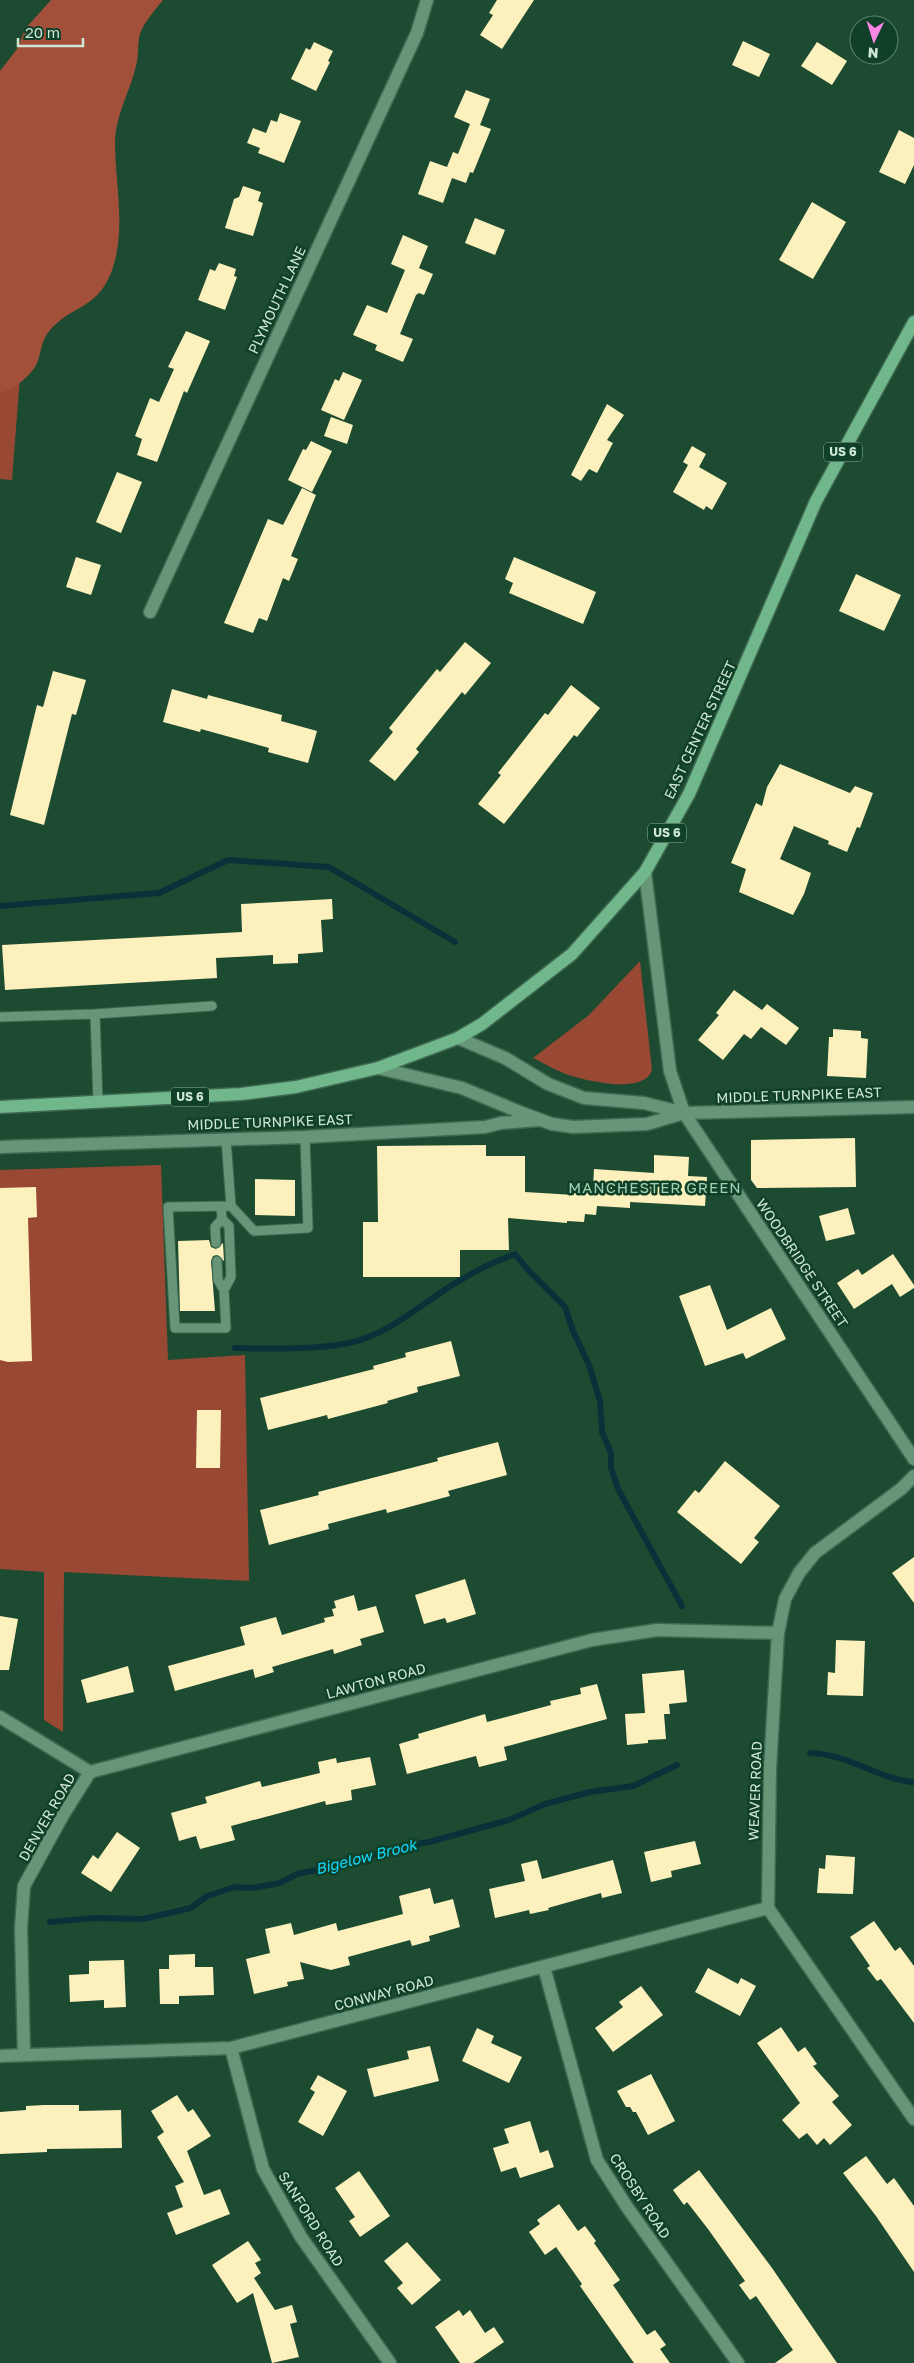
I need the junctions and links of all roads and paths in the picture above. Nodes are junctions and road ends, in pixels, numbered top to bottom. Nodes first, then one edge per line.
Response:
1 (426, 0) edge
2 (914, 322) edge
3 (150, 612) dead end
4 (645, 872) junction
5 (212, 1006) dead end
6 (95, 1014) junction
7 (0, 1017) edge
8 (458, 1038) junction
9 (378, 1068) junction
10 (98, 1102) junction
11 (0, 1107) edge
12 (914, 1107) edge
13 (684, 1113) junction
14 (540, 1120) junction
15 (305, 1137) junction
16 (226, 1139) junction
17 (0, 1147) edge
18 (221, 1206) junction
19 (231, 1206) junction
20 (222, 1219) junction
21 (216, 1243) dead end
22 (217, 1261) dead end
23 (224, 1290) junction
24 (914, 1459) edge
25 (914, 1476) edge
26 (778, 1633) junction
27 (0, 1717) edge
28 (90, 1772) junction
29 (768, 1908) junction
30 (544, 1967) junction
31 (231, 2048) junction
32 (24, 2055) junction
33 (0, 2056) edge
34 (914, 2119) edge
35 (384, 2361) edge
36 (738, 2363) edge

1 - 3 street, PLYMOUTH LANE
2 - 4 main road, EAST CENTER STREET / US 6
4 - 8 main road, EAST CENTER STREET / US 6
4 - 13 street, WOODBRIDGE STREET
5 - 6 lane
6 - 7 lane
6 - 10 lane
8 - 9 main road, EAST CENTER STREET / US 6
8 - 13 street, MIDDLE TURNPIKE EAST
9 - 10 main road, MIDDLE TURNPIKE EAST / US 6
9 - 14 street, MIDDLE TURNPIKE EAST
10 - 11 main road, MIDDLE TURNPIKE EAST / US 6
12 - 13 street, MIDDLE TURNPIKE EAST
13 - 14 street, MIDDLE TURNPIKE EAST
13 - 24 street, WOODBRIDGE STREET
14 - 15 street, MIDDLE TURNPIKE EAST
15 - 16 street, MIDDLE TURNPIKE EAST
15 - 19 lane
16 - 17 street, MIDDLE TURNPIKE EAST
16 - 19 lane
18 - 19 lane
18 - 20 lane
18 - 23 lane
20 - 21 lane
20 - 23 lane
22 - 23 lane
25 - 26 street, WEAVER ROAD
26 - 28 street, LAWTON ROAD
26 - 29 street, WEAVER ROAD
27 - 28 street
28 - 32 street, DENVER ROAD
29 - 30 street, CONWAY ROAD
29 - 34 street
30 - 31 street, CONWAY ROAD
30 - 36 street, CROSBY ROAD
31 - 32 street, CONWAY ROAD
31 - 35 street, SANFORD ROAD
32 - 33 street, CONWAY ROAD

